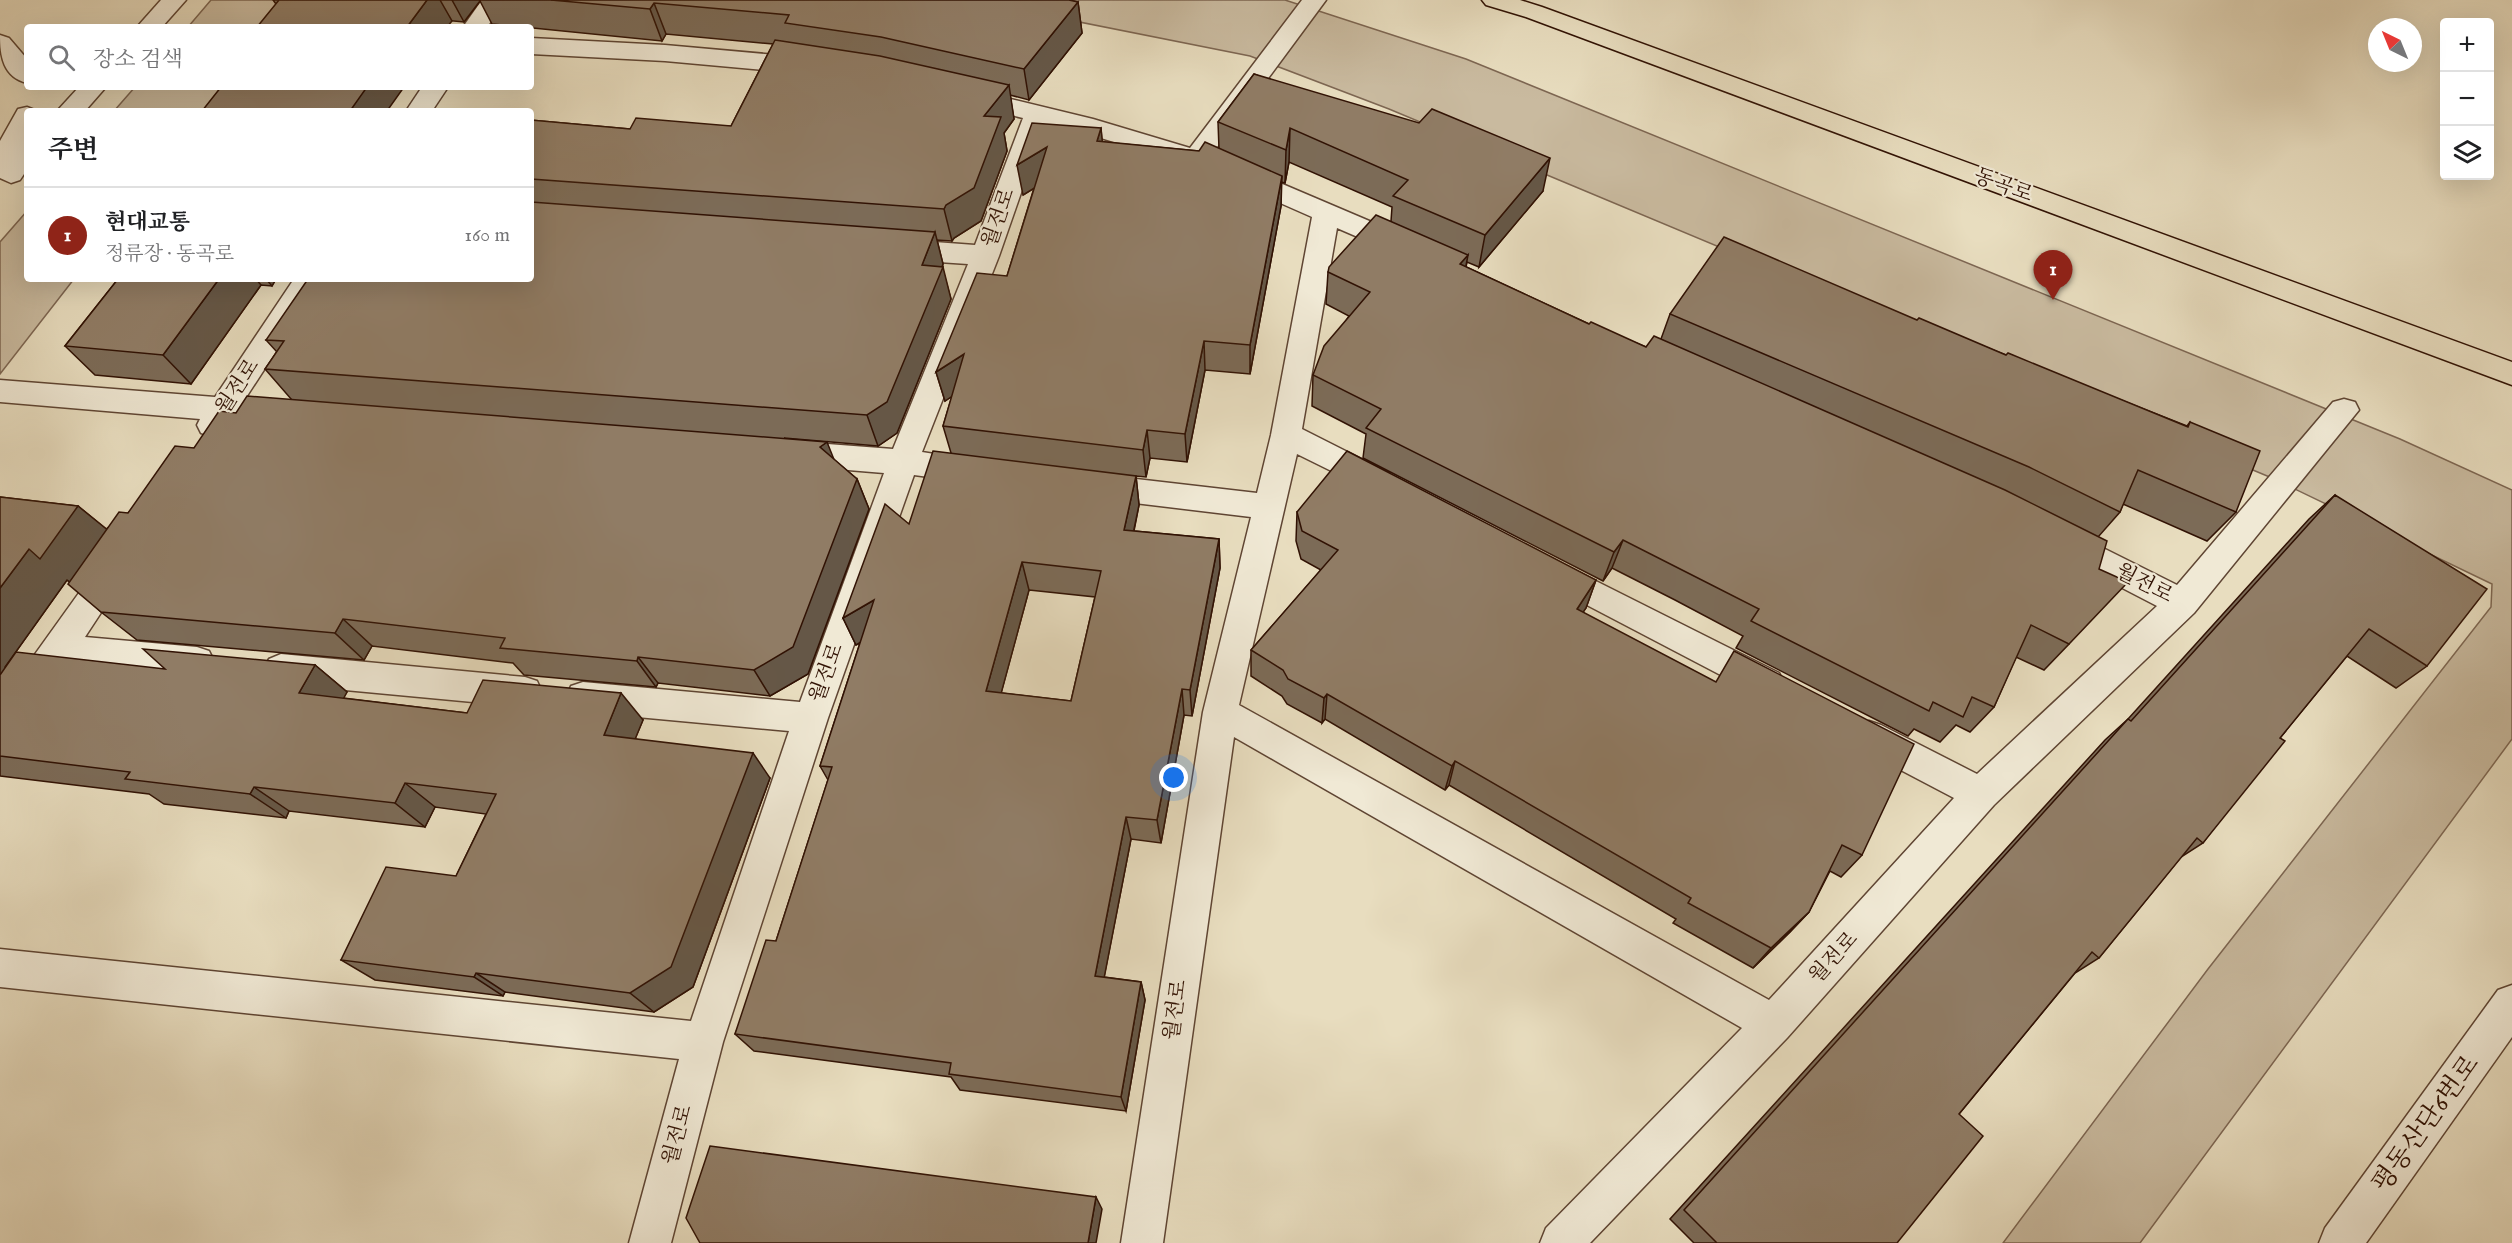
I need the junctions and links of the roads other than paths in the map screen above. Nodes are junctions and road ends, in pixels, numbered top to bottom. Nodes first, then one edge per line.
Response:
1 (174, 0) edge
2 (494, 0) edge
3 (1314, 0) edge
4 (1494, 0) edge
5 (1510, 0) edge
6 (1534, 12) junction
7 (152, 24) edge
8 (477, 24) edge
9 (0, 43) edge
10 (534, 46) edge
11 (836, 70) edge
12 (24, 71) edge
13 (32, 90) edge
14 (90, 90) edge
15 (433, 90) edge
16 (943, 91) edge
17 (29, 108) edge
18 (73, 108) edge
19 (421, 108) edge
20 (1036, 112) junction
21 (24, 120) edge
22 (1195, 159) junction
23 (13, 173) edge
24 (1326, 213) junction
25 (867, 246) edge
26 (985, 256) junction
27 (1424, 256) edge
28 (307, 282) edge
29 (2512, 374) edge
30 (0, 391) edge
31 (223, 410) junction
32 (2344, 410) dead end
33 (306, 416) edge
34 (1286, 435) junction
35 (197, 448) edge
36 (760, 451) edge
37 (903, 462) junction
38 (998, 474) edge
39 (1069, 483) edge
40 (1402, 495) edge
41 (1269, 507) junction
42 (2036, 529) edge
43 (131, 544) edge
44 (1528, 560) edge
45 (2182, 603) junction
46 (58, 648) junction
47 (1792, 696) edge
48 (1220, 712) junction
49 (811, 718) junction
50 (1844, 723) edge
51 (0, 730) edge
52 (1981, 794) junction
53 (0, 968) edge
54 (2512, 1004) edge
55 (1773, 1024) junction
56 (703, 1042) junction
57 (650, 1243) edge
58 (1142, 1243) edge
59 (1561, 1243) edge
60 (2340, 1243) edge

1 - 7 street
2 - 8 street
3 - 22 street
4 - 6 main road, 동곡로
5 - 6 main road
6 - 29 main road, 동곡로
9 - 12 street
10 - 11 street
13 - 17 street
14 - 18 street
15 - 19 street
16 - 20 street
20 - 22 street
20 - 26 street, 월전로
21 - 23 street
22 - 24 street
24 - 27 street
24 - 34 street, 월전로
25 - 26 street
26 - 37 street, 월전로
28 - 31 street, 월전로
30 - 31 street
31 - 33 street
31 - 35 street, 월전로
32 - 45 street
34 - 40 street
34 - 41 street, 월전로
36 - 37 street
37 - 38 street
37 - 49 street, 월전로
39 - 41 street
41 - 48 street, 월전로
42 - 45 street, 월전로
43 - 46 street
44 - 47 street
45 - 52 street, 월전로
46 - 49 street
46 - 51 street
48 - 55 street
48 - 58 street, 월전로
49 - 56 street, 월전로
50 - 52 street
52 - 55 street, 월전로
53 - 56 street
54 - 60 street, 평동산단6번로
55 - 59 street, 월전로
56 - 57 street, 월전로

